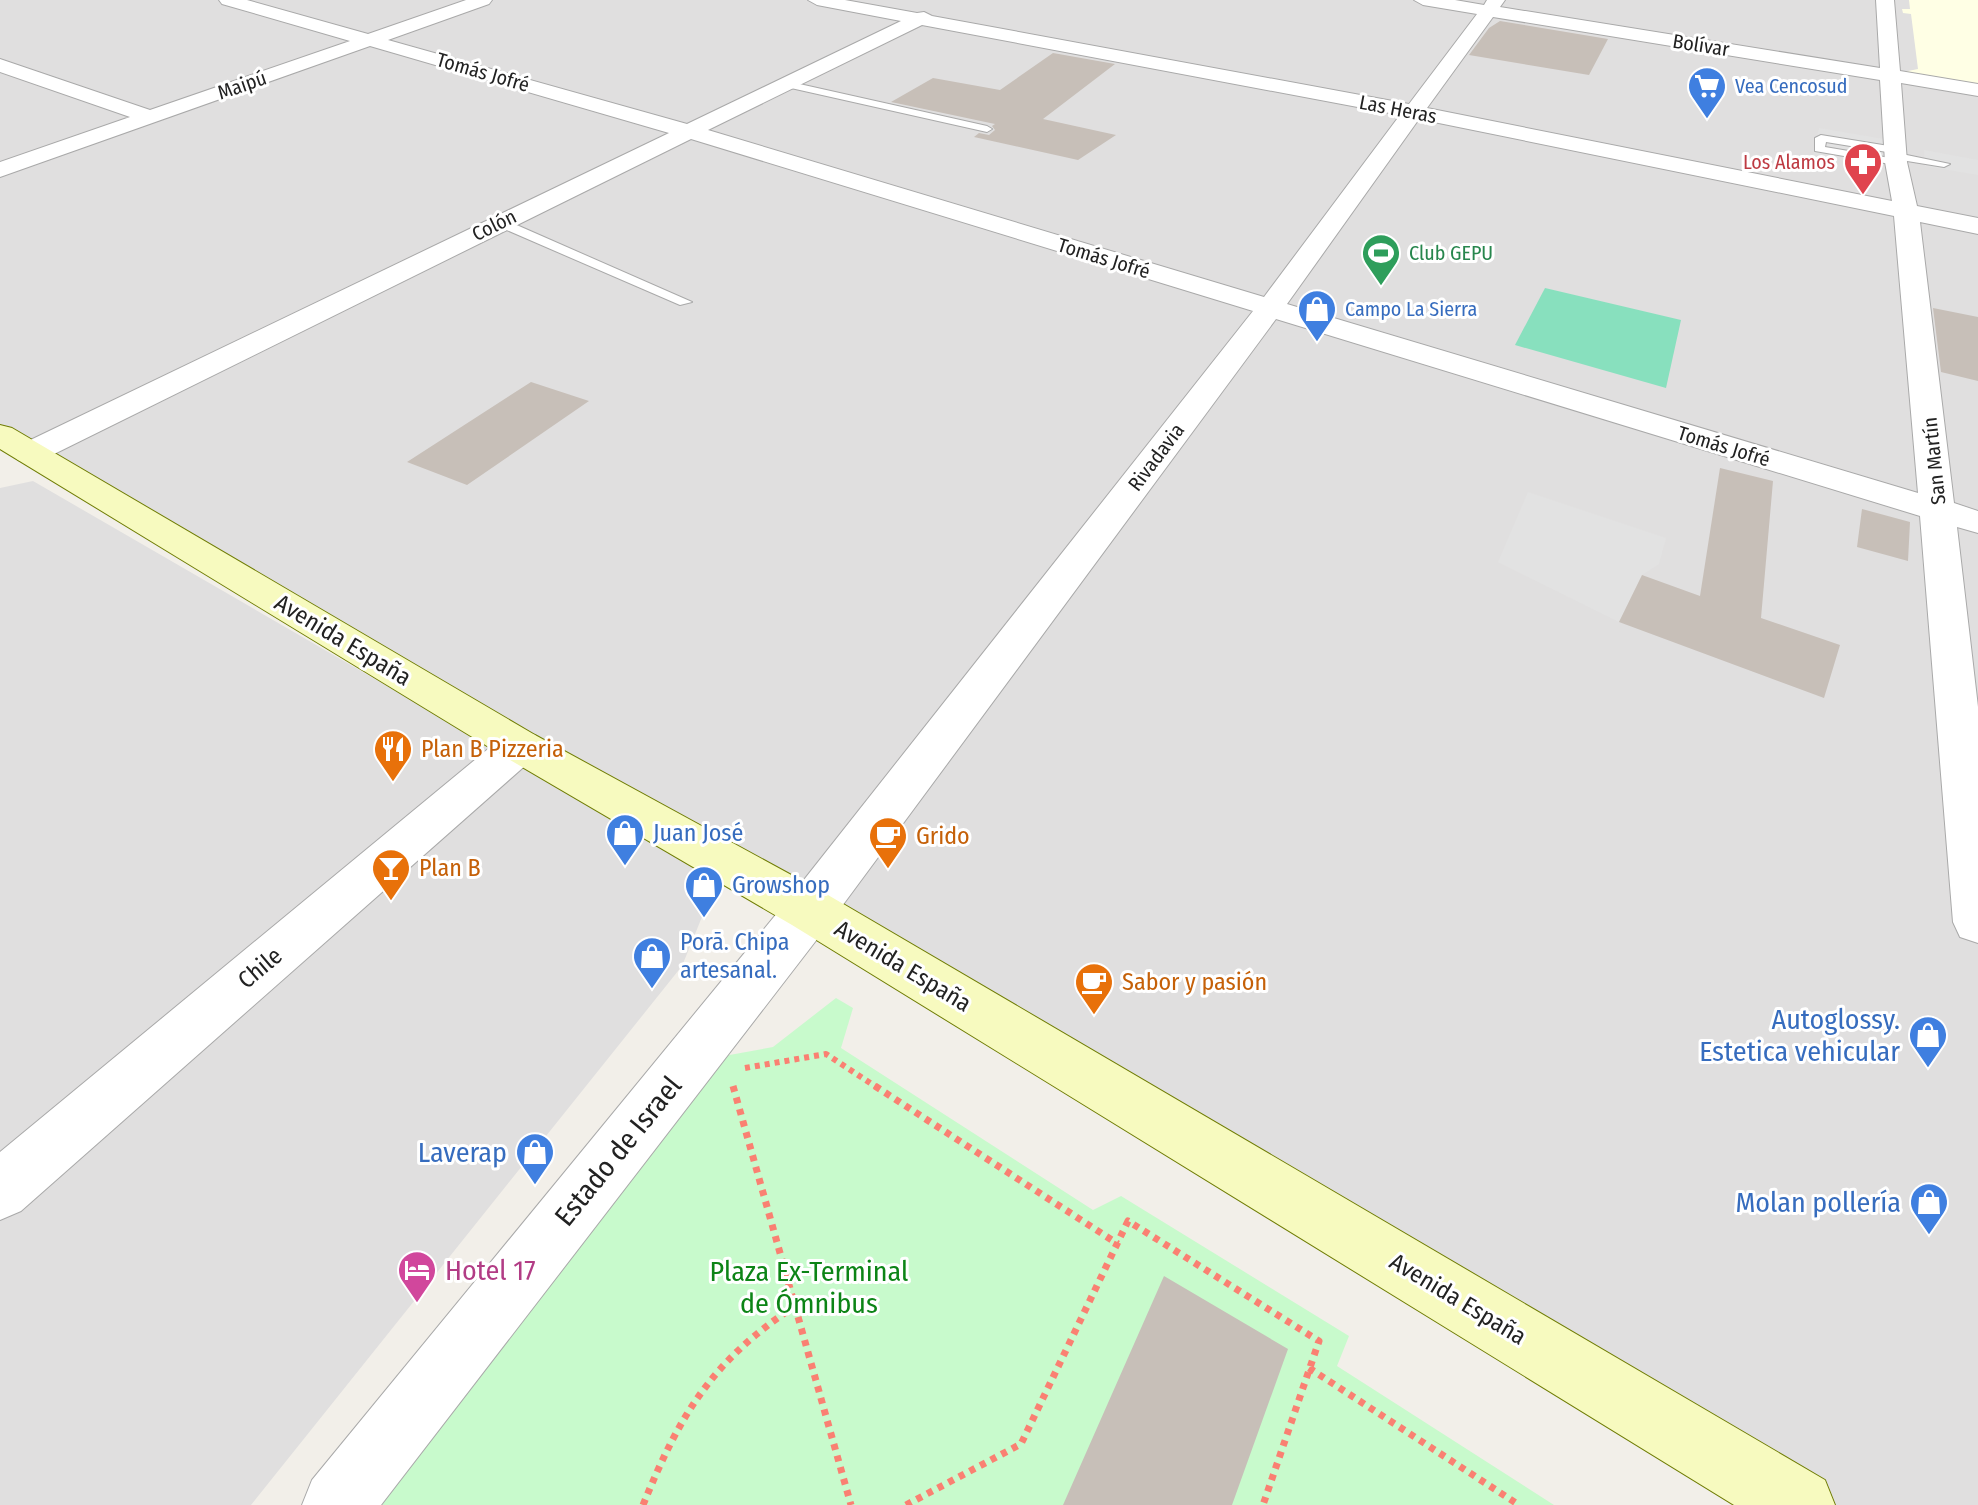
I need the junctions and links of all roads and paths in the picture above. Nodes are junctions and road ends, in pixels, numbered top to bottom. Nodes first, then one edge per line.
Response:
1 (228, 0) edge
2 (483, 0) edge
3 (817, 0) edge
4 (959, 0) edge
5 (1423, 0) edge
6 (1885, 0) edge
7 (1492, 5) edge
8 (918, 20) junction
9 (373, 40) junction
10 (0, 65) edge
11 (1891, 76) junction
12 (786, 84) junction
13 (1978, 90) edge
14 (1411, 111) junction
15 (150, 117) junction
16 (987, 129) dead end
17 (687, 131) junction
18 (1895, 156) junction
19 (1944, 164) dead end
20 (0, 170) edge
21 (499, 222) junction
22 (1909, 222) junction
23 (1978, 226) edge
24 (1978, 246) edge
25 (685, 302) dead end
26 (1269, 309) junction
27 (10, 452) edge
28 (1940, 511) junction
29 (1978, 522) edge
30 (520, 746) junction
31 (810, 910) junction
32 (1978, 922) edge
33 (0, 1190) edge
34 (1118, 1244) junction
35 (795, 1306) junction
36 (1309, 1368) junction
37 (337, 1505) edge
38 (643, 1505) edge
39 (851, 1505) edge
40 (906, 1505) edge
41 (1263, 1505) edge
42 (1519, 1505) edge
43 (1800, 1505) edge

1 - 9 street, Tomás Jofré
2 - 9 street, Maipú
3 - 8 street, Las Heras
4 - 8 street, Colón
5 - 7 street, Bolívar
6 - 11 street, San Martín
7 - 11 street, Bolívar
7 - 14 street, Rivadavia
8 - 12 street, Colón
8 - 14 street, Las Heras
9 - 15 street, Maipú
9 - 17 street, Tomás Jofré
10 - 15 street
11 - 13 street, Bolívar
11 - 18 street, San Martín
12 - 16 lane
12 - 17 street, Colón
14 - 22 street, Las Heras
14 - 26 street, Rivadavia
15 - 20 street, Maipú
17 - 21 street, Colón
17 - 26 street, Tomás Jofré
18 - 18 lane
18 - 19 lane
18 - 22 street, San Martín
21 - 25 lane
21 - 27 street, Colón
22 - 23 street, Las Heras
22 - 24 street
22 - 28 street, San Martín
26 - 28 street, Tomás Jofré
26 - 31 street, Rivadavia
27 - 30 main road, Avenida España
28 - 29 street, Tomás Jofré
28 - 32 street, San Martín
30 - 31 main road, Avenida España
30 - 33 street, Chile
31 - 37 street, Estado de Israel
31 - 43 main road, Avenida España
34 - 35 path
34 - 36 path
34 - 40 path
35 - 38 path
35 - 39 path
36 - 41 path
36 - 42 path

